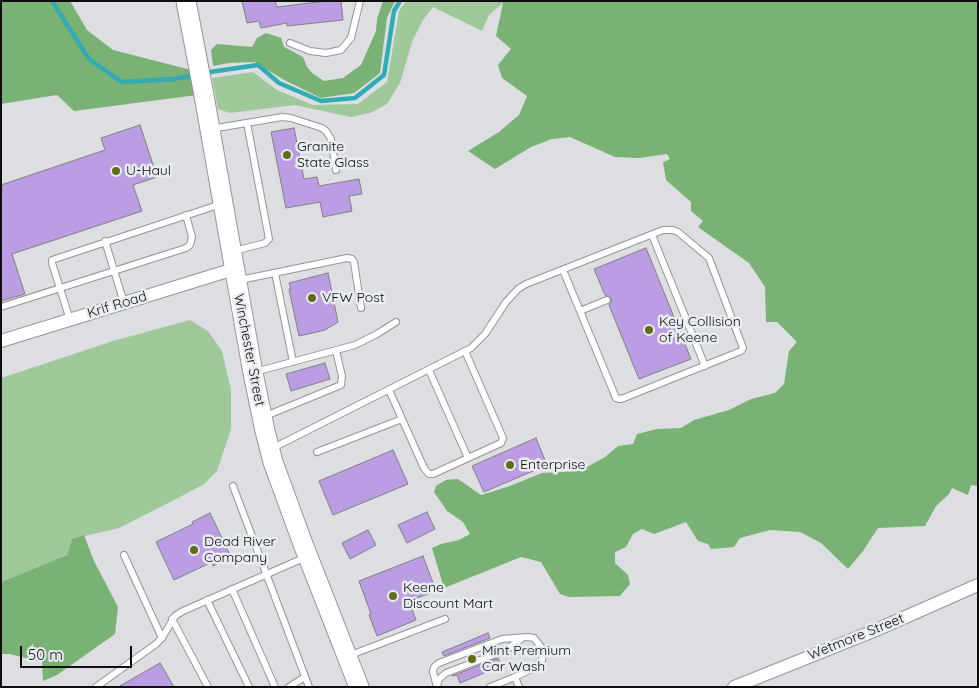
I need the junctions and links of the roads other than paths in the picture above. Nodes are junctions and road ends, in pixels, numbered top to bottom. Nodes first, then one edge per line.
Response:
1 (186, 1) edge
2 (360, 1) edge
3 (290, 43) dead end
4 (247, 123) junction
5 (210, 129) junction
6 (336, 170) dead end
7 (222, 203) junction
8 (186, 215) junction
9 (652, 235) junction
10 (105, 242) junction
11 (233, 267) junction
12 (563, 270) junction
13 (114, 271) junction
14 (275, 273) junction
15 (60, 288) junction
16 (607, 300) dead end
17 (124, 303) junction
18 (1, 307) edge
19 (362, 308) dead end
20 (580, 311) junction
21 (70, 320) junction
22 (396, 322) dead end
23 (1, 341) edge
24 (336, 351) junction
25 (465, 351) junction
26 (293, 362) junction
27 (705, 366) junction
28 (429, 370) junction
29 (253, 373) junction
30 (389, 390) junction
31 (262, 417) junction
32 (402, 419) junction
33 (270, 449) junction
34 (318, 452) dead end
35 (468, 458) junction
36 (233, 486) dead end
37 (124, 555) dead end
38 (308, 556) junction
39 (266, 574) junction
40 (978, 585) edge
41 (232, 589) junction
42 (207, 600) junction
43 (172, 619) junction
44 (445, 619) dead end
45 (162, 638) junction
46 (522, 638) junction
47 (347, 656) junction
48 (305, 677) junction
49 (515, 677) junction
50 (437, 686) edge
51 (96, 687) edge
52 (208, 687) edge
53 (249, 687) edge
54 (275, 687) edge
55 (289, 687) edge
56 (309, 687) edge
57 (359, 687) edge
58 (490, 687) edge
59 (519, 687) edge
60 (734, 687) edge

1 - 5 main road, Winchester Street
2 - 3 lane
4 - 5 lane
4 - 6 lane
4 - 11 lane
5 - 7 main road, Winchester Street
7 - 8 lane
7 - 11 main road, Winchester Street
8 - 10 lane
8 - 13 lane
9 - 12 lane
9 - 27 lane
9 - 27 lane
10 - 13 lane
10 - 15 lane
11 - 14 lane
11 - 17 street, Krif Road
11 - 29 main road, Winchester Street
12 - 20 lane
12 - 25 lane
13 - 15 lane
13 - 17 lane
14 - 19 lane
14 - 26 lane
15 - 18 lane
15 - 21 lane
16 - 20 lane
17 - 21 street, Krif Road
20 - 27 lane
21 - 23 street, Krif Road
22 - 24 lane
24 - 26 lane
24 - 31 lane
25 - 28 lane
25 - 35 lane
26 - 29 lane
28 - 30 lane
28 - 35 lane
29 - 31 main road, Winchester Street
30 - 32 lane
30 - 33 lane
31 - 33 main road, Winchester Street
32 - 34 lane
32 - 35 lane
33 - 38 main road, Winchester Street
36 - 39 lane
37 - 45 lane
38 - 39 lane
38 - 47 main road, Winchester Street
39 - 41 lane
39 - 48 lane
40 - 60 street, Wetmore Street
41 - 42 lane
41 - 54 lane
42 - 43 lane
42 - 53 lane
43 - 45 lane
43 - 52 lane
44 - 47 lane
45 - 51 lane
46 - 49 lane
46 - 50 lane
46 - 50 lane
47 - 57 main road, Winchester Street
48 - 55 lane
48 - 56 lane
49 - 58 lane
49 - 59 lane

